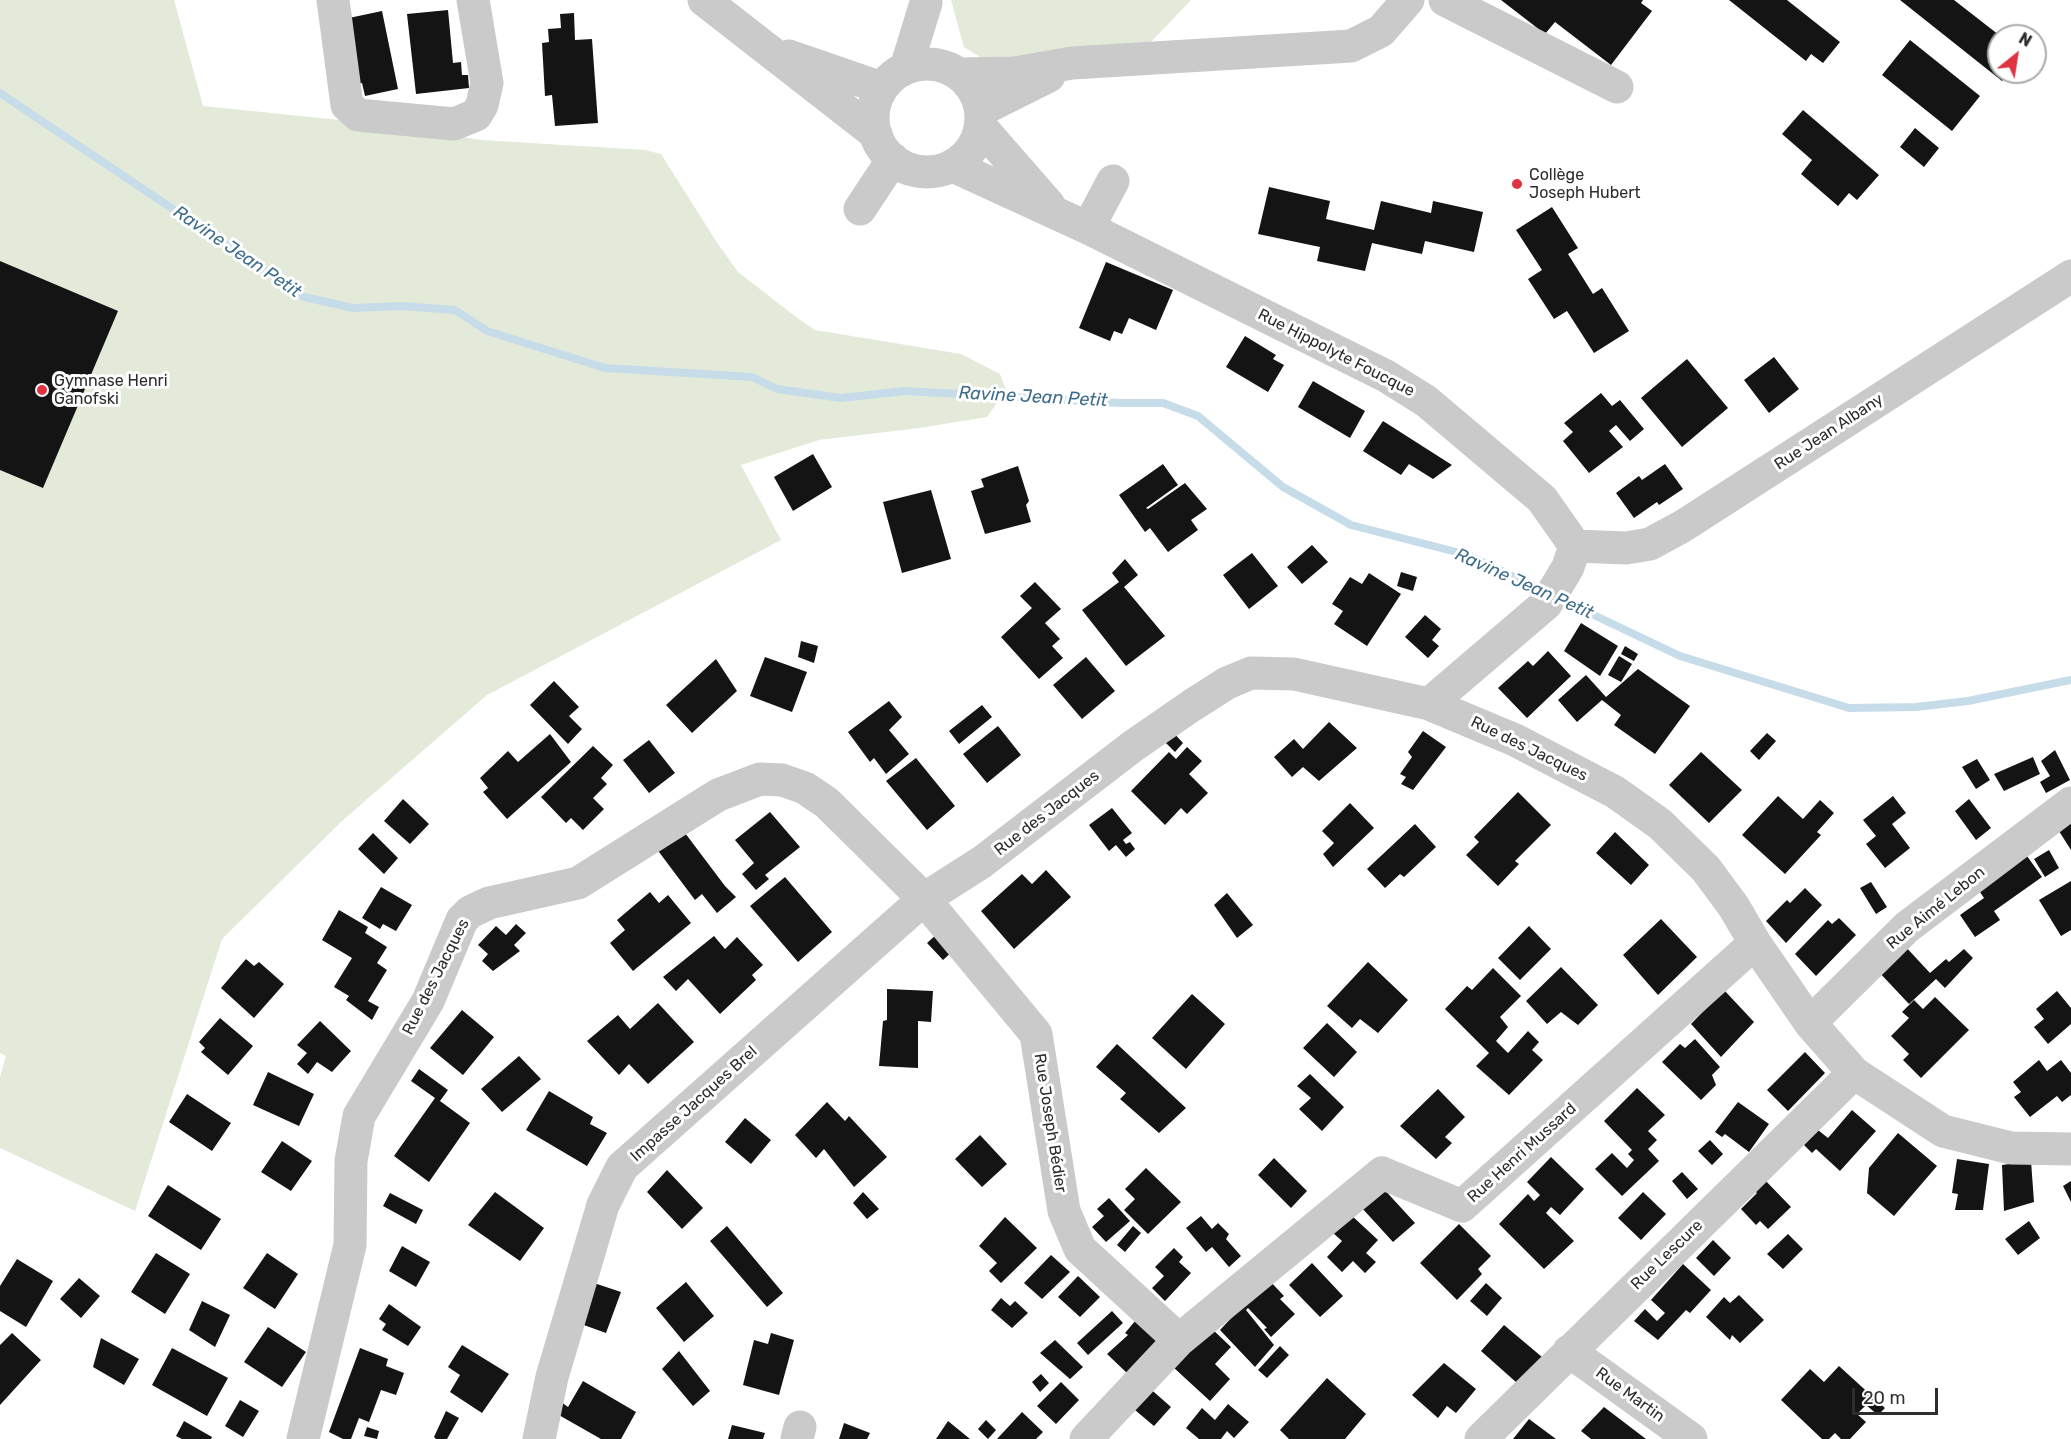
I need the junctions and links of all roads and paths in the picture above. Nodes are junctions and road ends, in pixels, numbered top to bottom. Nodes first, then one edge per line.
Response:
1 (333, 0) edge
2 (473, 0) edge
3 (704, 0) edge
4 (1408, 0) edge
5 (1445, 0) edge
6 (926, 1) edge
7 (767, 48) junction
8 (1072, 63) junction
9 (920, 74) junction
10 (1617, 87) dead end
11 (981, 119) junction
12 (884, 146) junction
13 (953, 166) junction
14 (1113, 182) dead end
15 (860, 210) dead end
16 (1054, 211) junction
17 (1089, 228) junction
18 (2071, 276) edge
19 (1571, 557) junction
20 (1428, 704) junction
21 (2071, 803) edge
22 (924, 899) junction
23 (1755, 943) junction
24 (1810, 1023) junction
25 (1854, 1073) junction
26 (2071, 1149) edge
27 (1179, 1340) junction
28 (1569, 1351) junction
29 (303, 1439) edge
30 (539, 1439) edge
31 (1086, 1439) edge
32 (1481, 1439) edge
33 (1691, 1439) edge

1 - 2 street
3 - 7 street
4 - 8 street
5 - 10 street
6 - 9 street
7 - 9 street
7 - 12 street
8 - 9 street
8 - 11 street
9 - 11 street
9 - 12 street
11 - 13 street
11 - 16 street, Rue Hippolyte Foucque
12 - 13 street
12 - 15 street
13 - 16 street, Rue Hippolyte Foucque
14 - 17 street
16 - 17 street, Rue Hippolyte Foucque
17 - 19 street, Rue Hippolyte Foucque
18 - 19 street, Rue Jean Albany
19 - 20 street
20 - 22 street, Rue des Jacques
20 - 23 street, Rue des Jacques
21 - 24 street, Rue Aimé Lebon
22 - 27 street, Rue Joseph Bédier
22 - 29 street, Rue des Jacques
22 - 30 street, Impasse Jacques Brel
23 - 24 street, Rue des Jacques
23 - 27 street, Rue Henri Mussard
24 - 25 street, Rue des Jacques
25 - 26 street, Rue des Jacques
25 - 28 street, Rue Lescure
27 - 31 street, Rue Henri Mussard
28 - 32 street, Rue Lescure
28 - 33 street, Rue Martin

